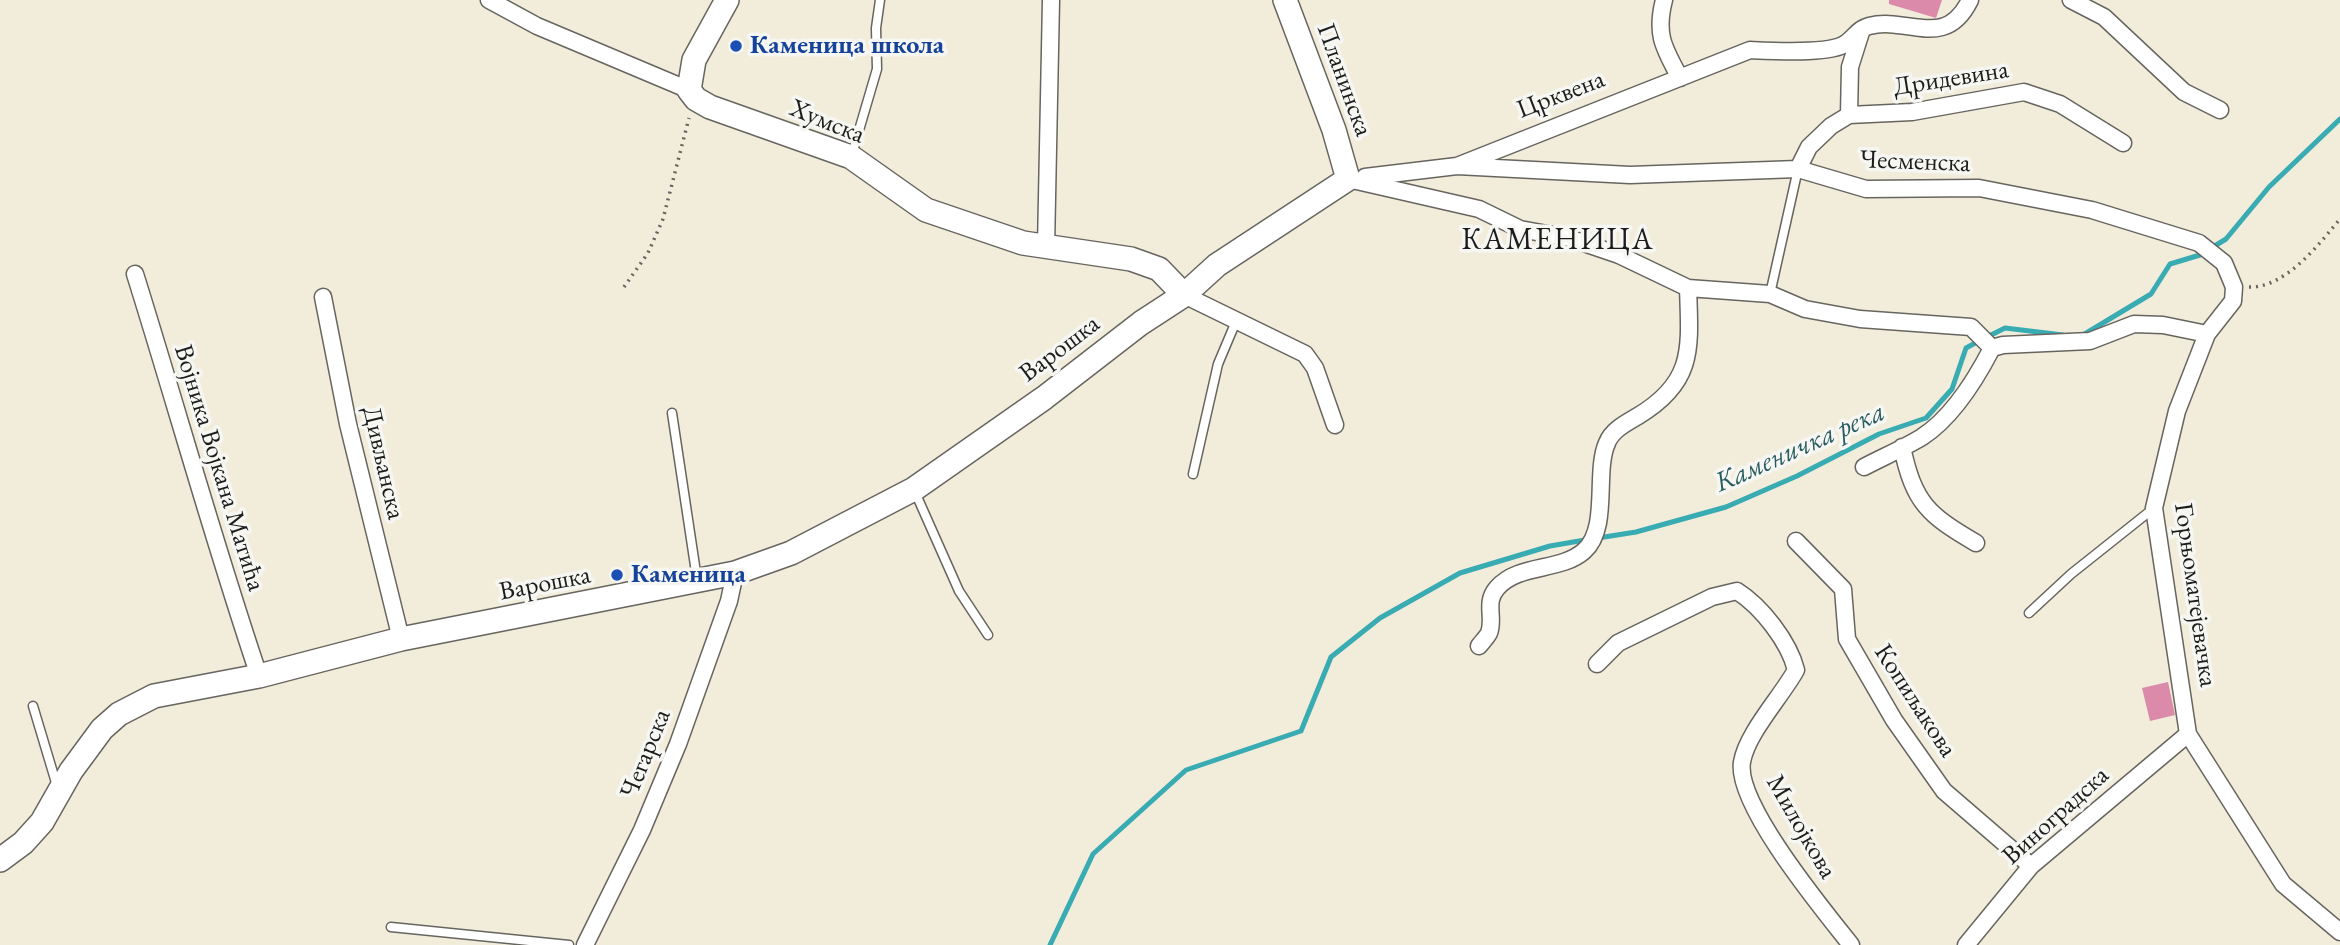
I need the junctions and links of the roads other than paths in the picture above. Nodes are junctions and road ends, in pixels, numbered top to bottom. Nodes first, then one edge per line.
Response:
1 (489, 0) edge
2 (727, 0) edge
3 (880, 0) edge
4 (1051, 0) edge
5 (1285, 0) edge
6 (1664, 0) edge
7 (1970, 0) edge
8 (2071, 0) edge
9 (1862, 29) junction
10 (1680, 78) junction
11 (693, 94) junction
12 (2220, 110) dead end
13 (1849, 115) junction
14 (2123, 144) dead end
15 (851, 157) junction
16 (1457, 166) junction
17 (1798, 169) junction
18 (1348, 179) junction
19 (1046, 247) junction
20 (135, 274) dead end
21 (2234, 286) joint
22 (1688, 288) junction
23 (1770, 294) junction
24 (1184, 295) junction
25 (323, 297) dead end
26 (1237, 319) junction
27 (2207, 334) junction
28 (1992, 348) junction
29 (673, 413) dead end
30 (1335, 425) dead end
31 (1902, 447) junction
32 (1864, 467) dead end
33 (1194, 474) dead end
34 (914, 489) junction
35 (2154, 508) junction
36 (1796, 541) dead end
37 (1976, 543) dead end
38 (735, 573) junction
39 (697, 582) junction
40 (2029, 613) dead end
41 (988, 635) dead end
42 (401, 639) junction
43 (1479, 646) dead end
44 (1597, 664) dead end
45 (259, 676) junction
46 (33, 706) dead end
47 (2188, 734) junction
48 (59, 792) junction
49 (0, 860) edge
50 (2031, 866) junction
51 (391, 927) dead end
52 (2340, 932) edge
53 (569, 945) edge
54 (585, 945) edge
55 (1851, 945) edge
56 (1966, 945) edge

1 - 11 street, Хумска
2 - 11 street
3 - 15 lane
4 - 19 street
5 - 18 street, Планинска
6 - 10 street
7 - 9 street, Црквена
8 - 12 street
9 - 10 street, Црквена
9 - 13 street
10 - 16 street, Црквена
11 - 15 street, Хумска
13 - 14 street, Дридевина
13 - 17 street
15 - 19 street, Хумска
16 - 17 street, Чесменска
16 - 18 street, Црквена
17 - 21 street, Чесменска
17 - 23 lane
18 - 22 street
18 - 24 street, Црквена
19 - 24 street, Хумска
20 - 45 street, Војника Војкана Матића
21 - 27 street, Горњоматејевачка
22 - 23 street
22 - 43 street
23 - 28 street
24 - 26 street
24 - 34 street, Варошка
25 - 42 street, Дивљанска
26 - 30 street
26 - 33 lane
27 - 28 street
27 - 35 street, Горњоматејевачка
28 - 31 street
29 - 39 lane
31 - 32 street
31 - 37 street
34 - 38 street, Варошка
34 - 41 lane
35 - 40 lane
35 - 47 street, Горњоматејевачка
36 - 50 street, Копиљакова
38 - 39 street, Варошка
38 - 54 street, Чегарска
39 - 42 street, Варошка
42 - 45 street, Варошка
44 - 55 street, Милојкова
45 - 48 street, Варошка
46 - 48 lane
47 - 50 street, Виноградска
47 - 52 street, Горњоматејевачка
48 - 49 street, Варошка
50 - 56 street, Виноградска
51 - 53 lane

